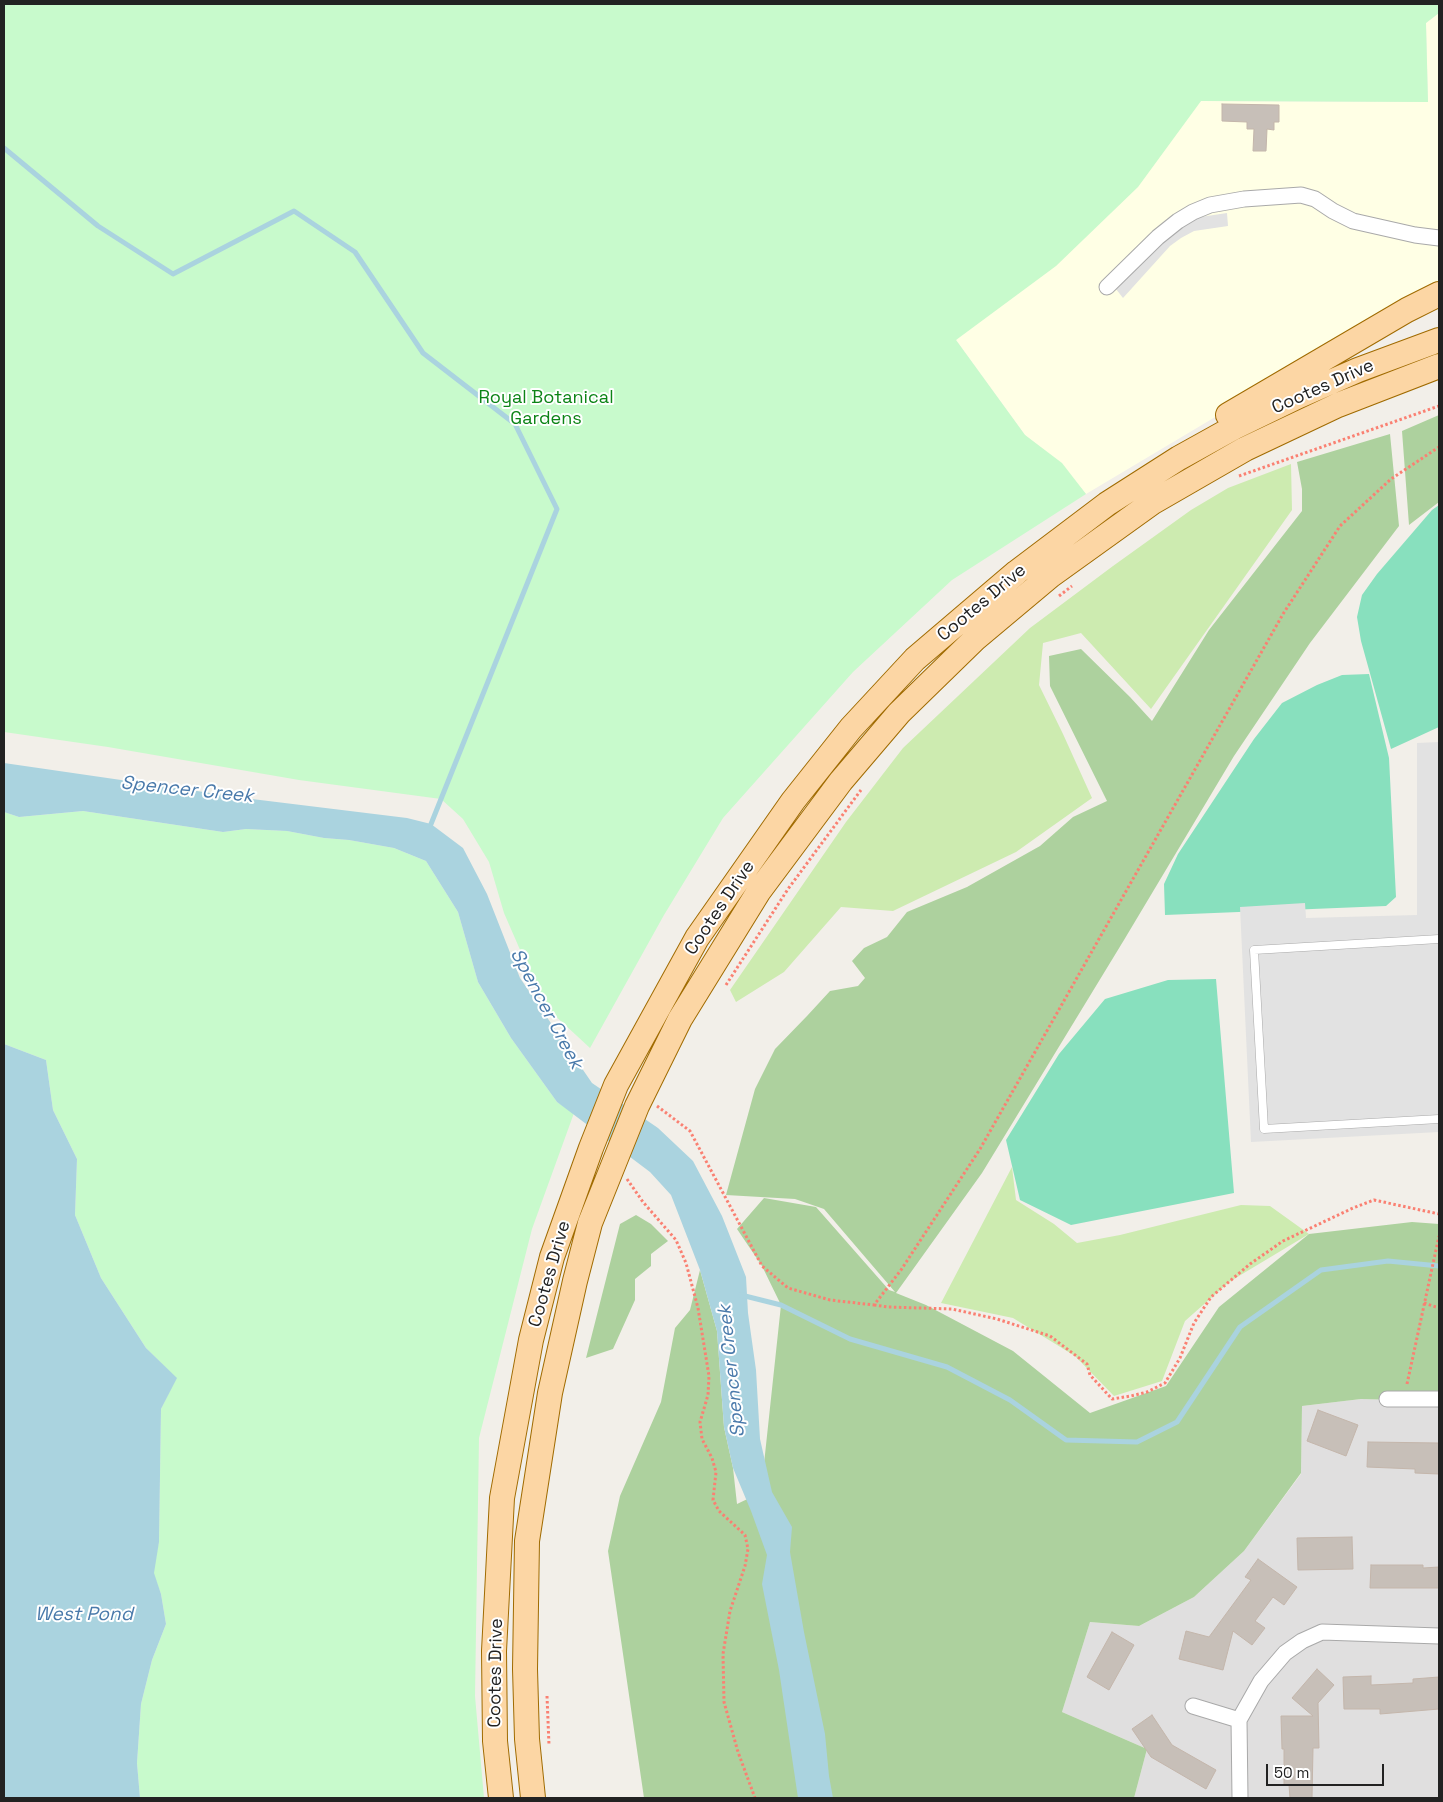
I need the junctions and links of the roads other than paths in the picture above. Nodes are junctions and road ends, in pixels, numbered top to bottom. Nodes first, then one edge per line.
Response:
1 (1439, 238) edge
2 (1107, 287) dead end
3 (1439, 294) edge
4 (1439, 340) edge
5 (1439, 366) edge
6 (1107, 504) junction
7 (1439, 939) edge
8 (1439, 1119) edge
9 (1387, 1399) dead end
10 (1439, 1399) edge
11 (1439, 1636) edge
12 (1194, 1706) dead end
13 (1239, 1720) junction
14 (501, 1798) edge
15 (533, 1798) edge
16 (1240, 1798) edge

1 - 2 street
3 - 6 main road
4 - 6 main road, Cootes Drive
5 - 15 main road, Cootes Drive
6 - 14 main road, Cootes Drive
7 - 8 lane
9 - 10 street
11 - 13 street
12 - 13 street
13 - 16 street

